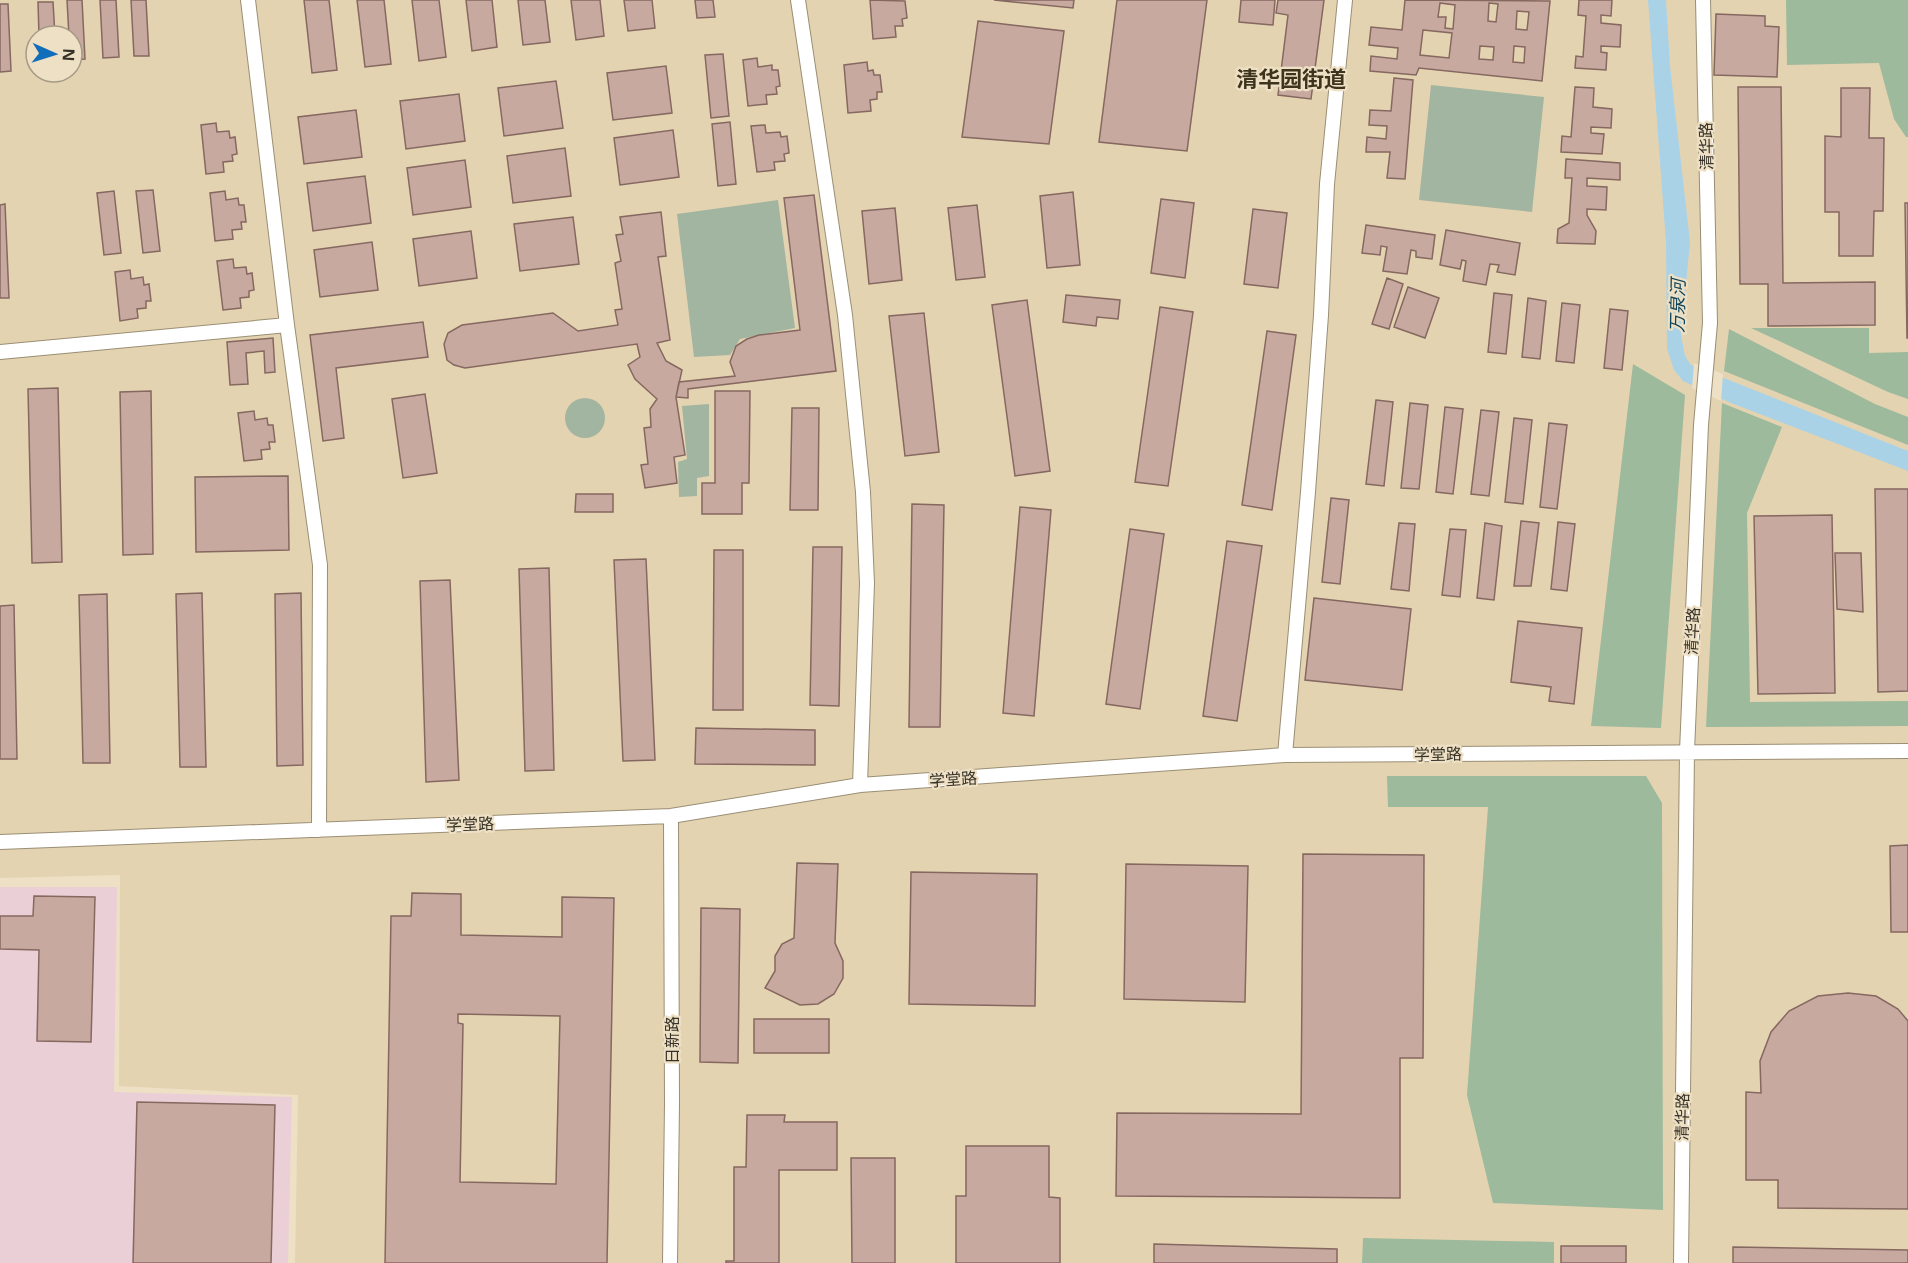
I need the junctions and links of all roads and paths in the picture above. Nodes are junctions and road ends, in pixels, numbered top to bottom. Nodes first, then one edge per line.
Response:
1 (248, 0) edge
2 (798, 0) edge
3 (1345, 0) edge
4 (1703, 0) edge
5 (287, 325) junction
6 (0, 352) edge
7 (1687, 751) junction
8 (1908, 751) edge
9 (1285, 755) junction
10 (860, 785) junction
11 (671, 816) junction
12 (320, 830) junction
13 (0, 842) edge
14 (670, 1263) edge
15 (1681, 1263) edge

1 - 5 street
2 - 10 street
3 - 9 street
4 - 7 street, 清华路
5 - 6 street
5 - 12 street
7 - 8 street, 学堂路
7 - 9 street, 学堂路
7 - 15 street, 清华路
9 - 10 street, 学堂路
10 - 11 street, 学堂路
11 - 12 street, 学堂路
11 - 14 street, 日新路
12 - 13 street, 学堂路

